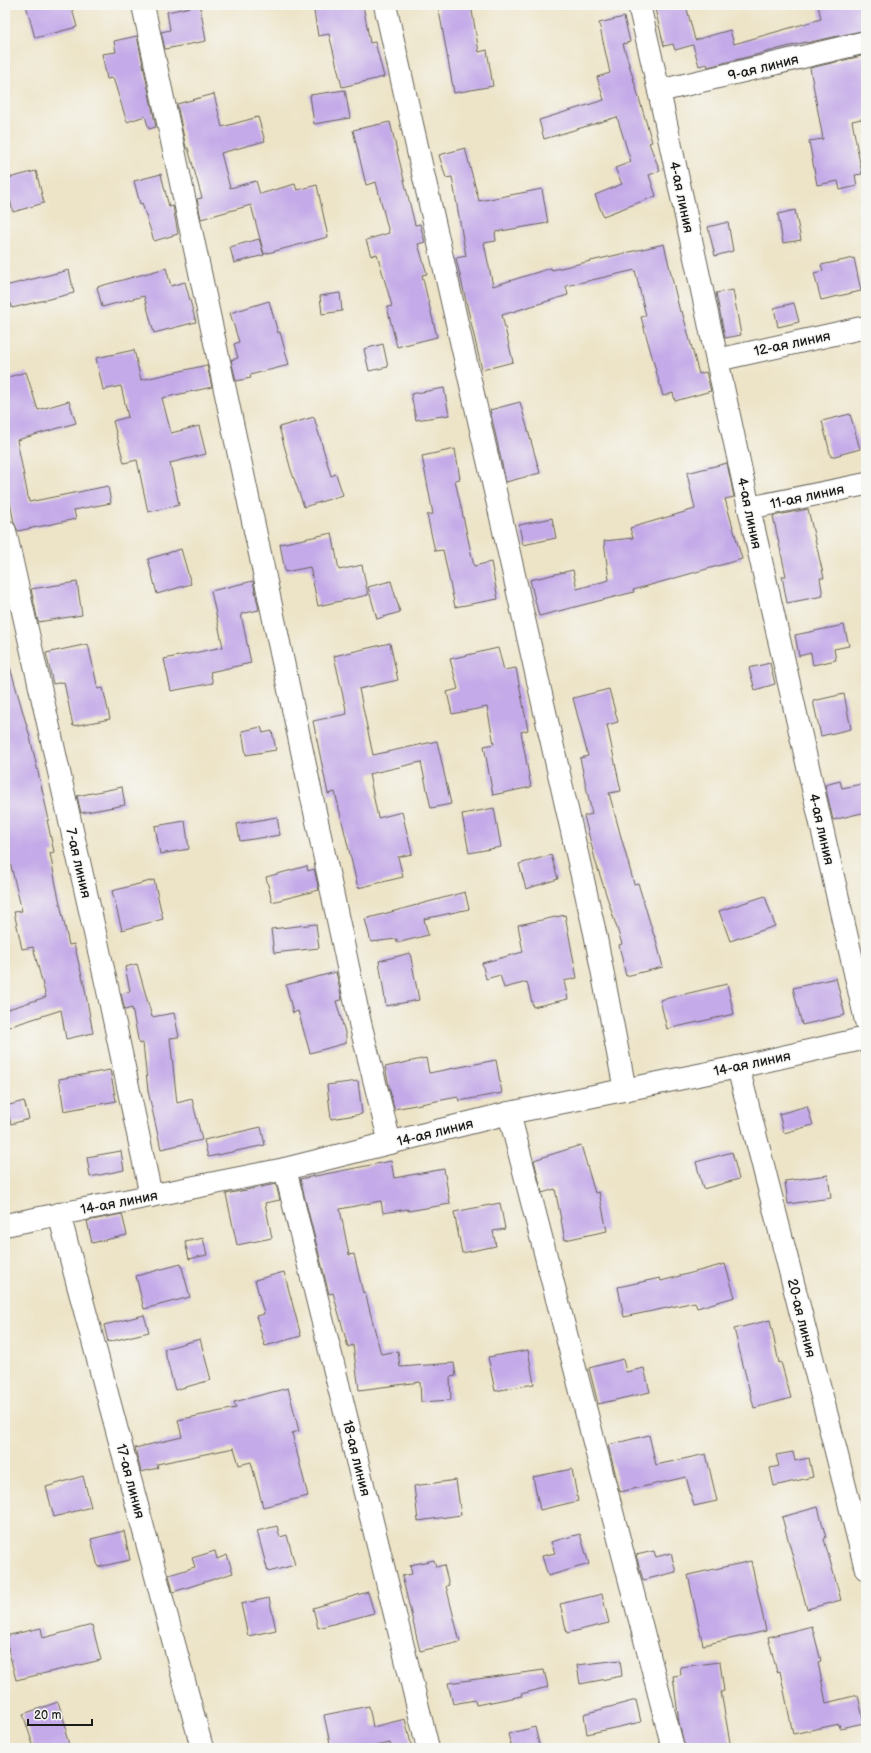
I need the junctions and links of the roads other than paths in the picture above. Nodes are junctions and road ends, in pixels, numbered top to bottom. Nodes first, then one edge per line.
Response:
1 (143, 5) edge
2 (385, 5) edge
3 (639, 5) edge
4 (866, 42) edge
5 (659, 91) junction
6 (866, 327) edge
7 (717, 360) junction
8 (866, 484) edge
9 (749, 508) junction
10 (5, 531) edge
11 (866, 1021) edge
12 (866, 1038) edge
13 (738, 1067) junction
14 (624, 1090) junction
15 (509, 1113) junction
16 (390, 1143) junction
17 (285, 1169) junction
18 (152, 1196) junction
19 (60, 1214) junction
20 (5, 1225) edge
21 (866, 1569) edge
22 (202, 1748) edge
23 (428, 1748) edge
24 (673, 1748) edge

1 - 16 street
2 - 14 street
3 - 5 street, 4-ая линия
4 - 5 street, 9-ая линия
5 - 7 street, 4-ая линия
6 - 7 street, 12-ая линия
7 - 9 street, 4-ая линия
8 - 9 street, 11-ая линия
9 - 11 street, 4-ая линия
10 - 18 street, 7-ая линия
12 - 13 street, 14-ая линия
13 - 14 street, 14-ая линия
13 - 21 street, 20-ая линия
14 - 15 street, 14-ая линия
15 - 16 street, 14-ая линия
15 - 24 street
16 - 17 street, 14-ая линия
17 - 18 street, 14-ая линия
17 - 23 street, 18-ая линия
18 - 19 street, 14-ая линия
19 - 20 street, 14-ая линия
19 - 22 street, 17-ая линия

